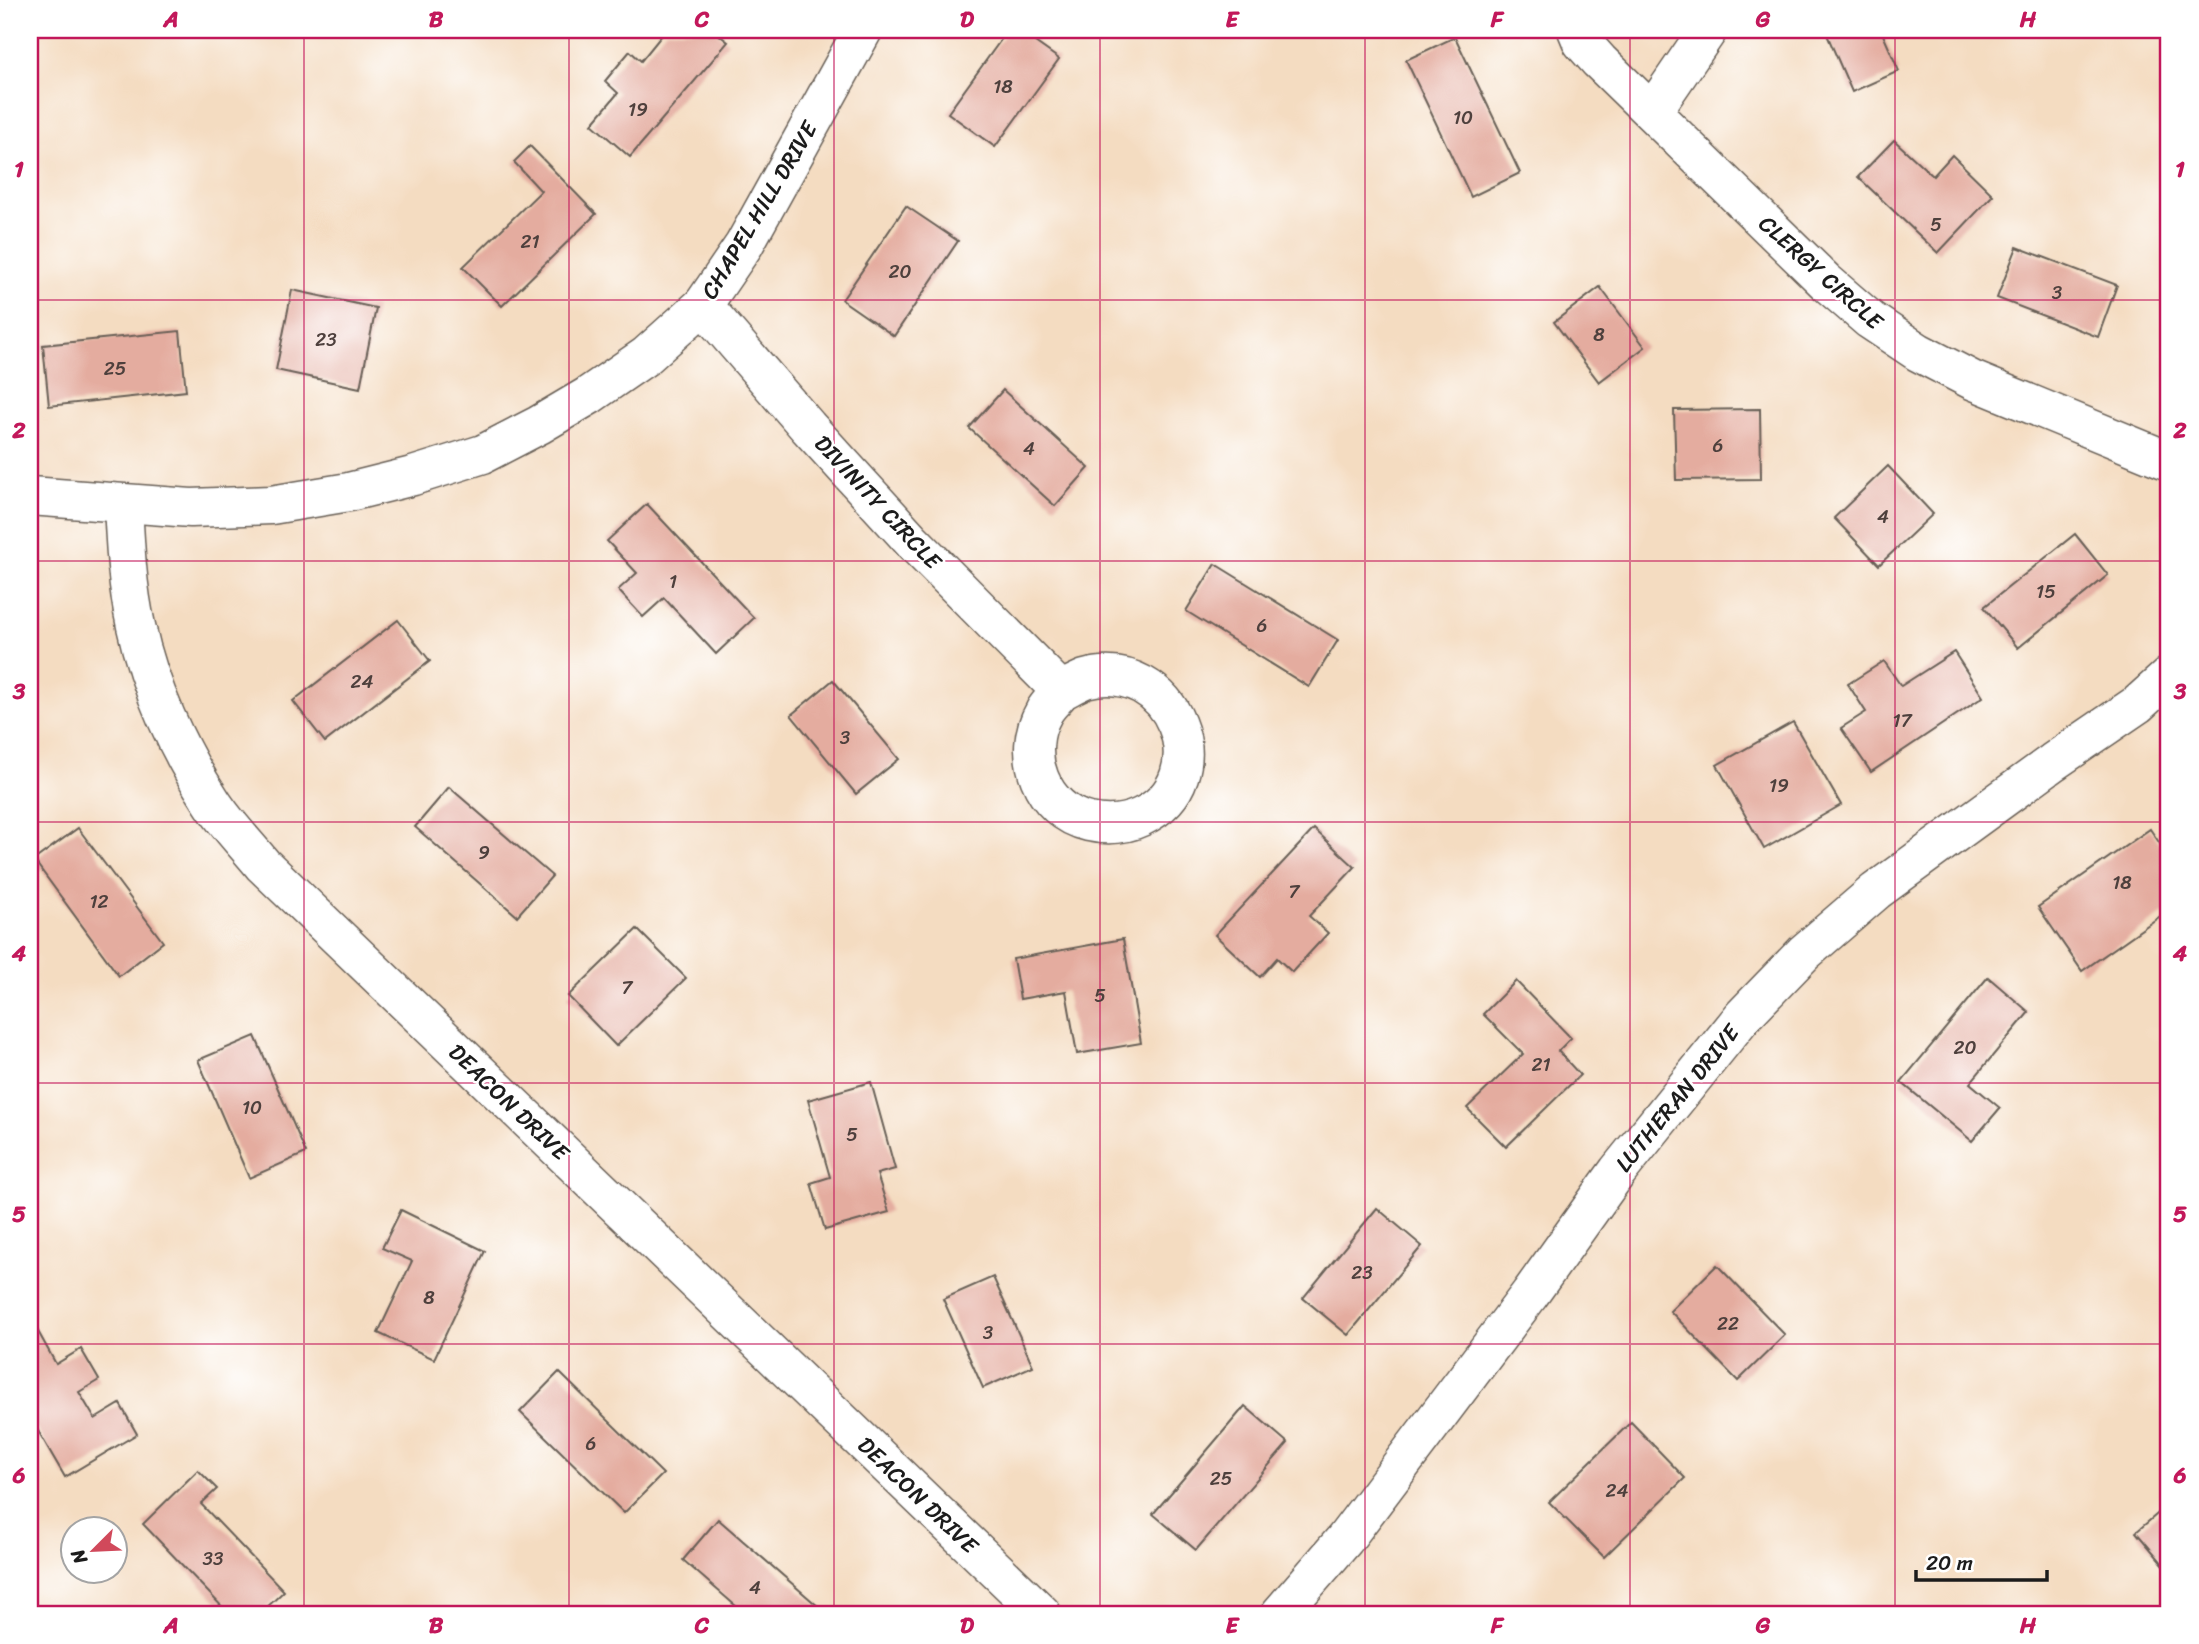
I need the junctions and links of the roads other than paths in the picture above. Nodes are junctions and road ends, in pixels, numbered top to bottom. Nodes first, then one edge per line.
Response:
1 (863, 30) edge
2 (1577, 30) edge
3 (1708, 30) edge
4 (1652, 112) junction
5 (703, 305) junction
6 (2169, 461) edge
7 (30, 496) edge
8 (123, 503) junction
9 (2169, 676) edge
10 (1061, 691) dead end
11 (1042, 1614) edge
12 (1280, 1614) edge

1 - 5 street, CHAPEL HILL DRIVE
2 - 4 street, CLERGY CIRCLE
3 - 4 street
4 - 6 street, CLERGY CIRCLE
5 - 8 street, CHAPEL HILL DRIVE
5 - 10 street, DIVINITY CIRCLE
7 - 8 street, CHAPEL HILL DRIVE
8 - 11 street, DEACON DRIVE
9 - 12 street, LUTHERAN DRIVE

